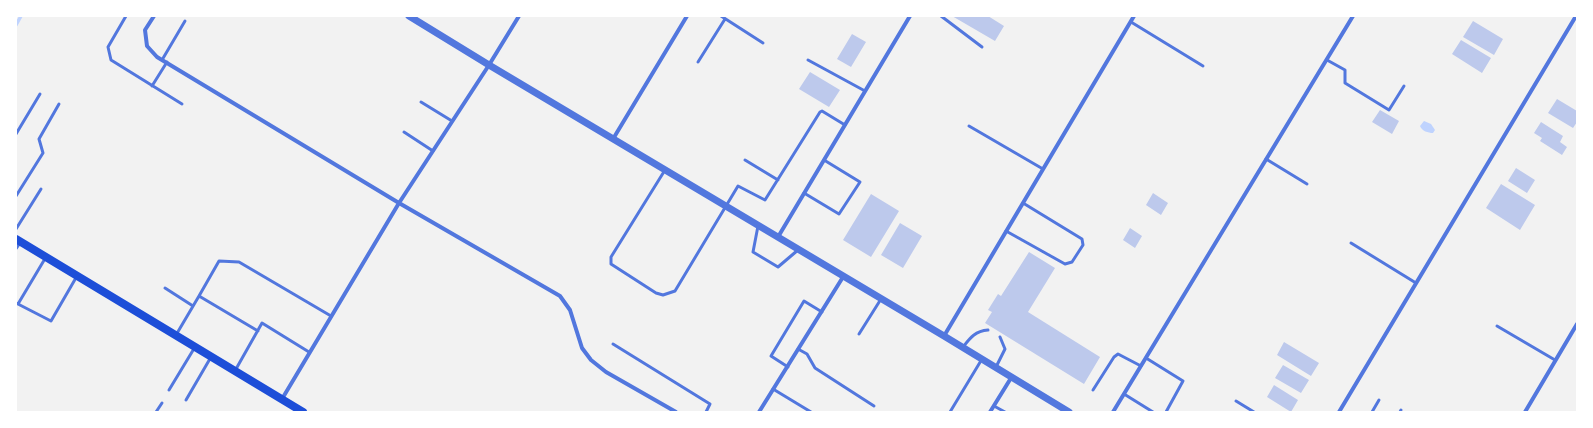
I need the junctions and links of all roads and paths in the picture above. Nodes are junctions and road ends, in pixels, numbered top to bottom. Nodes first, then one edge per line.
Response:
1 (126, 16) edge
2 (154, 16) edge
3 (409, 16) edge
4 (519, 16) edge
5 (687, 16) edge
6 (720, 16) edge
7 (910, 16) edge
8 (941, 16) edge
9 (1134, 16) edge
10 (1353, 16) edge
11 (1576, 16) edge
12 (725, 19) junction
13 (185, 21) dead end
14 (1130, 22) junction
15 (763, 43) dead end
16 (982, 47) dead end
17 (162, 60) junction
18 (808, 60) dead end
19 (1327, 60) junction
20 (167, 62) junction
21 (698, 62) dead end
22 (489, 66) junction
23 (1203, 66) dead end
24 (152, 86) junction
25 (1404, 86) dead end
26 (865, 91) junction
27 (40, 94) dead end
28 (421, 102) dead end
29 (59, 104) dead end
30 (182, 104) dead end
31 (452, 121) junction
32 (845, 125) junction
33 (969, 126) dead end
34 (404, 132) dead end
35 (16, 134) edge
36 (613, 139) junction
37 (433, 151) junction
38 (1266, 159) junction
39 (745, 160) dead end
40 (824, 160) junction
41 (1043, 169) junction
42 (665, 170) junction
43 (778, 180) junction
44 (1307, 184) dead end
45 (41, 189) dead end
46 (804, 192) junction
47 (16, 196) edge
48 (399, 203) junction
49 (1023, 204) junction
50 (726, 206) junction
51 (758, 226) junction
52 (16, 229) edge
53 (1006, 231) junction
54 (778, 237) junction
55 (17, 243) edge
56 (1351, 243) dead end
57 (798, 250) junction
58 (46, 258) junction
59 (77, 276) junction
60 (843, 277) junction
61 (1416, 283) junction
62 (165, 288) dead end
63 (199, 296) junction
64 (880, 299) junction
65 (17, 304) edge
66 (193, 306) junction
67 (822, 312) junction
68 (331, 316) junction
69 (1577, 324) edge
70 (1497, 326) dead end
71 (988, 330) dead end
72 (258, 331) junction
73 (859, 334) dead end
74 (176, 336) junction
75 (944, 336) junction
76 (1000, 337) dead end
77 (613, 344) dead end
78 (195, 347) junction
79 (962, 348) junction
80 (798, 349) junction
81 (309, 352) junction
82 (211, 357) junction
83 (1146, 358) junction
84 (982, 360) junction
85 (1555, 360) junction
86 (788, 366) junction
87 (1141, 366) junction
88 (996, 368) junction
89 (235, 371) junction
90 (1011, 378) junction
91 (170, 390) dead end
92 (773, 390) junction
93 (1094, 390) dead end
94 (1124, 394) junction
95 (282, 399) junction
96 (186, 400) dead end
97 (1236, 400) dead end
98 (1379, 400) dead end
99 (162, 403) dead end
100 (874, 406) dead end
101 (994, 406) junction
102 (156, 412) edge
103 (303, 412) edge
104 (676, 412) edge
105 (706, 412) edge
106 (759, 412) edge
107 (811, 412) edge
108 (950, 412) edge
109 (990, 412) edge
110 (1005, 412) edge
111 (1069, 412) edge
112 (1113, 412) edge
113 (1153, 412) edge
114 (1166, 412) edge
115 (1254, 412) edge
116 (1339, 412) edge
117 (1372, 412) edge
118 (1525, 412) edge

1 - 24 lane
2 - 17 street
3 - 22 street
4 - 22 street
5 - 36 street
6 - 12 lane
7 - 26 street
8 - 16 lane
9 - 14 street
10 - 19 street
11 - 61 street
12 - 15 lane
12 - 21 lane
13 - 17 lane
14 - 23 lane
14 - 41 street
17 - 20 street
18 - 26 lane
19 - 25 lane
19 - 38 street
20 - 24 lane
20 - 48 street
22 - 31 street
22 - 36 street
24 - 30 lane
26 - 32 street
27 - 35 lane
28 - 31 lane
29 - 47 lane
31 - 37 street
32 - 40 street
32 - 43 lane
33 - 41 lane
34 - 37 lane
36 - 42 street
37 - 48 street
38 - 44 lane
38 - 83 street
39 - 43 lane
40 - 46 street
40 - 46 lane
41 - 49 street
42 - 50 street
42 - 50 lane
43 - 50 lane
45 - 52 lane
46 - 54 street
48 - 68 street
48 - 104 street
49 - 53 street
49 - 53 lane
50 - 51 street
51 - 54 street
51 - 57 lane
53 - 75 street
54 - 57 street
55 - 58 main road
56 - 61 lane
57 - 60 street
58 - 59 main road
58 - 65 lane
59 - 65 lane
59 - 74 main road
60 - 64 street
60 - 67 street
61 - 116 street
62 - 66 lane
63 - 66 lane
63 - 68 lane
63 - 72 lane
64 - 73 lane
64 - 75 street
66 - 74 lane
67 - 80 street
67 - 86 lane
68 - 81 street
69 - 85 street
70 - 85 lane
71 - 79 lane
72 - 81 lane
72 - 89 lane
74 - 78 main road
75 - 79 street
76 - 88 lane
77 - 105 lane
78 - 82 main road
78 - 91 lane
79 - 84 street
80 - 86 street
80 - 100 lane
81 - 95 street
82 - 89 main road
82 - 96 lane
83 - 87 street
83 - 114 lane
84 - 88 street
84 - 108 lane
85 - 118 street
86 - 92 street
87 - 93 lane
87 - 94 street
88 - 90 street
89 - 95 main road
90 - 101 street
90 - 111 street
92 - 106 street
92 - 107 lane
94 - 112 street
94 - 113 lane
95 - 103 main road
97 - 115 lane
98 - 117 lane
99 - 102 lane
101 - 109 street
101 - 110 lane

